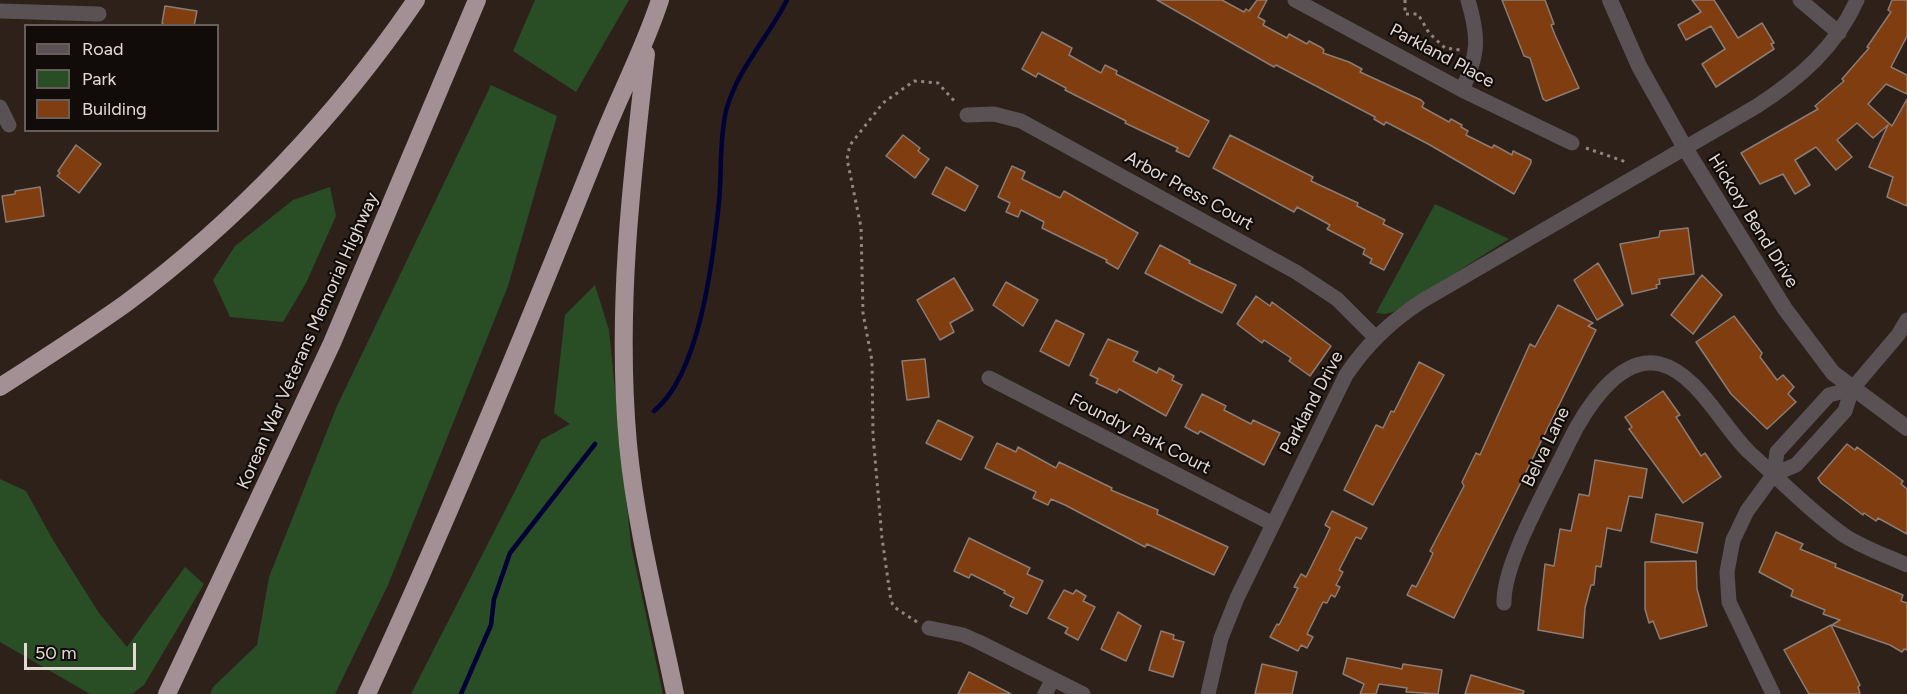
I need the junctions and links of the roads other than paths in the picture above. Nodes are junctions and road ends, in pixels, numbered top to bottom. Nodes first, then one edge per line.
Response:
1 (416, 0) edge
2 (477, 0) edge
3 (660, 0) edge
4 (1295, 0) edge
5 (1468, 0) edge
6 (1610, 0) edge
7 (1800, 0) edge
8 (1857, 0) edge
9 (0, 10) edge
10 (99, 14) dead end
11 (1839, 33) junction
12 (648, 35) junction
13 (1462, 90) junction
14 (0, 107) edge
15 (967, 115) road end
16 (9, 125) dead end
17 (1572, 143) road end
18 (1685, 148) junction
19 (1907, 320) edge
20 (1375, 337) junction
21 (989, 378) dead end
22 (0, 387) edge
23 (1852, 389) junction
24 (1907, 428) edge
25 (1774, 474) junction
26 (1273, 524) junction
27 (1907, 565) edge
28 (1504, 603) dead end
29 (929, 628) road end
30 (1053, 679) junction
31 (167, 694) edge
32 (367, 694) edge
33 (675, 694) edge
34 (1045, 694) edge
35 (1083, 694) edge
36 (1208, 694) edge
37 (1773, 694) edge

1 - 22 highway
2 - 31 highway, Korean War Veterans Memorial Highway
3 - 12 highway
4 - 13 street, Parkland Place
5 - 13 street
6 - 18 street, Hickory Bend Drive
7 - 11 street
8 - 11 street, Parkland Drive
9 - 10 street
11 - 18 street, Parkland Drive
12 - 32 highway
12 - 33 highway
13 - 17 street, Parkland Place
14 - 16 street
15 - 20 street, Arbor Press Court
18 - 20 street, Parkland Drive
18 - 23 street, Hickory Bend Drive
19 - 23 street
20 - 26 street, Parkland Drive
21 - 26 street, Foundry Park Court
23 - 24 street, Hickory Bend Drive
23 - 25 street
23 - 25 street
25 - 27 street, Belva Lane
25 - 28 street, Belva Lane
25 - 37 street
26 - 36 street, Parkland Drive
29 - 30 street
30 - 34 street
30 - 35 street

